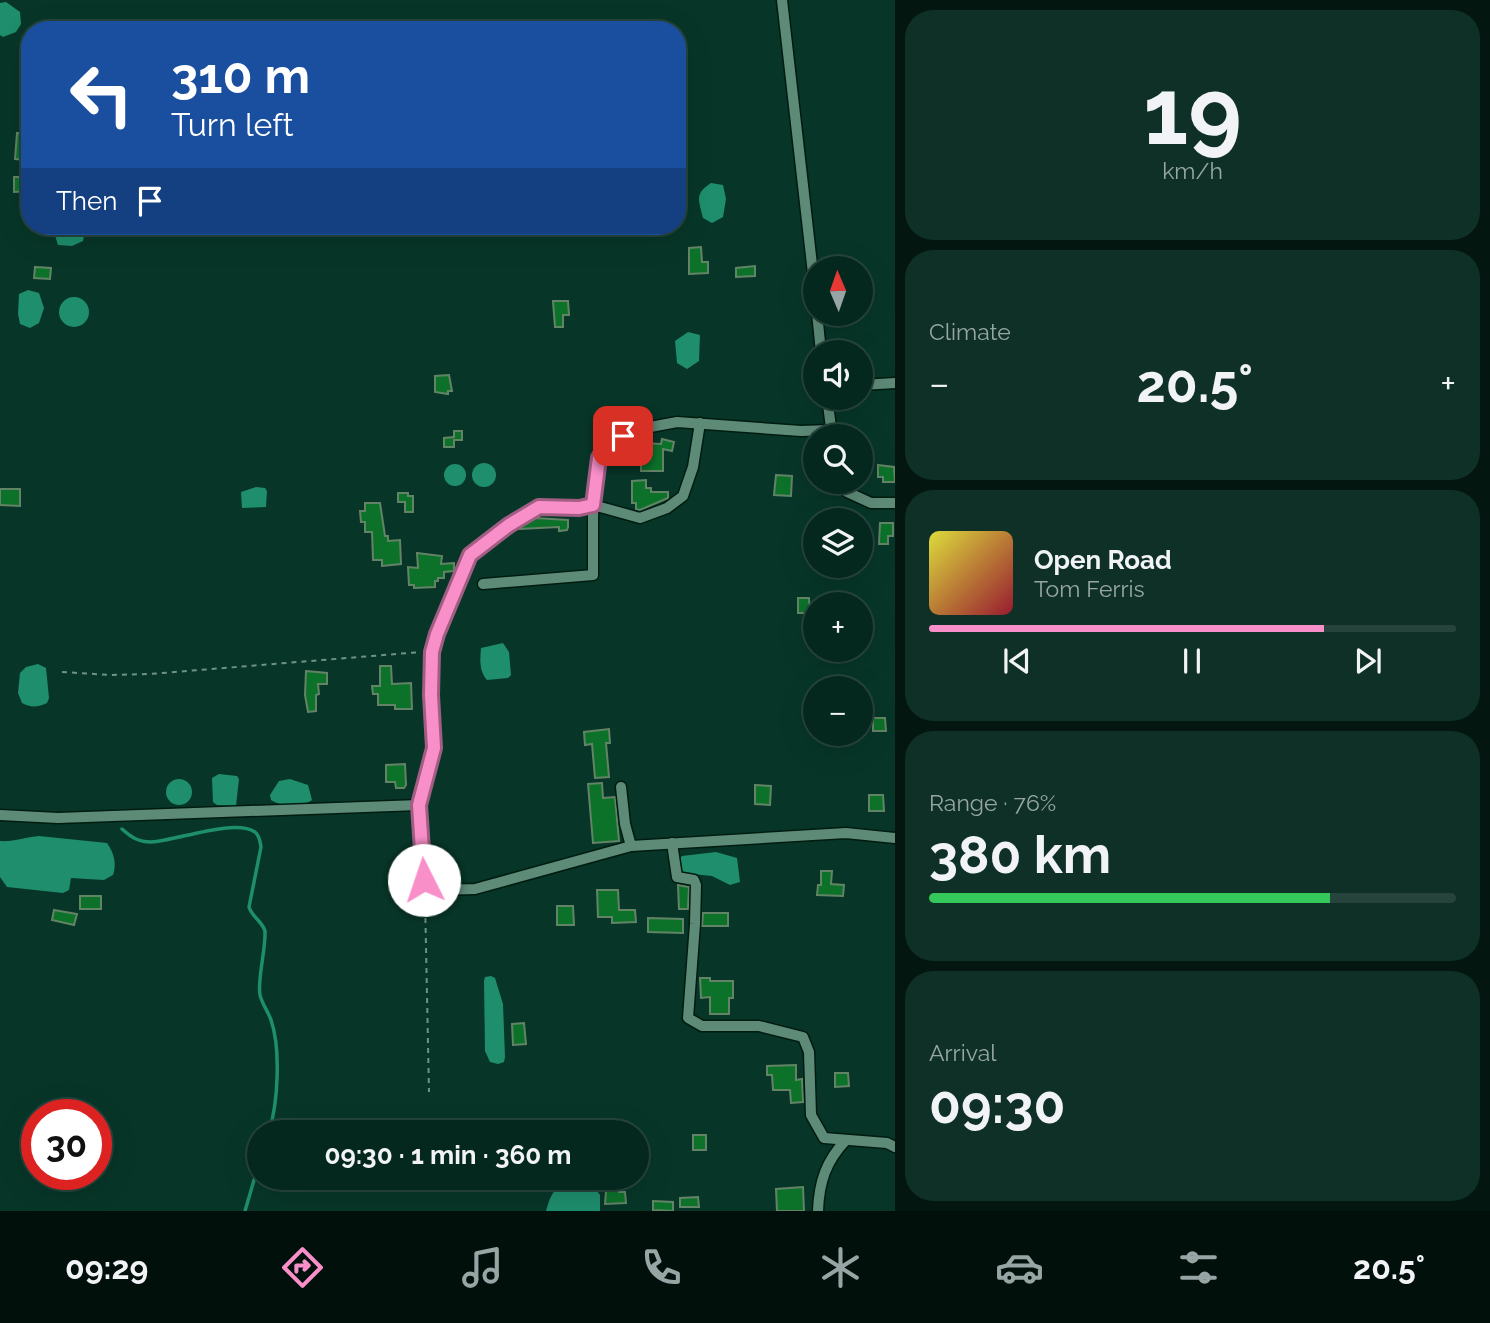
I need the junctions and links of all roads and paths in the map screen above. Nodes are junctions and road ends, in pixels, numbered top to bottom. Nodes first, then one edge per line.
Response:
1 (782, 0) edge
2 (811, 256) edge
3 (895, 383) edge
4 (873, 384) edge
5 (700, 423) junction
6 (803, 431) edge
7 (851, 494) edge
8 (895, 503) edge
9 (593, 505) junction
10 (483, 583) dead end
11 (432, 652) junction
12 (62, 672) dead end
13 (621, 787) dead end
14 (419, 805) junction
15 (0, 815) edge
16 (895, 838) edge
17 (671, 843) junction
18 (631, 846) junction
19 (425, 883) junction
20 (429, 1092) dead end
21 (846, 1140) junction
22 (895, 1147) edge
23 (818, 1211) edge

1 - 2 street
3 - 4 street
5 - 6 street
5 - 9 street
5 - 9 street
7 - 8 street
9 - 10 street
9 - 11 street
11 - 12 path
11 - 14 street
13 - 18 street
14 - 15 street
14 - 19 street
16 - 17 street
17 - 18 street
17 - 21 street
18 - 19 street
19 - 20 path
21 - 22 street
21 - 23 street

